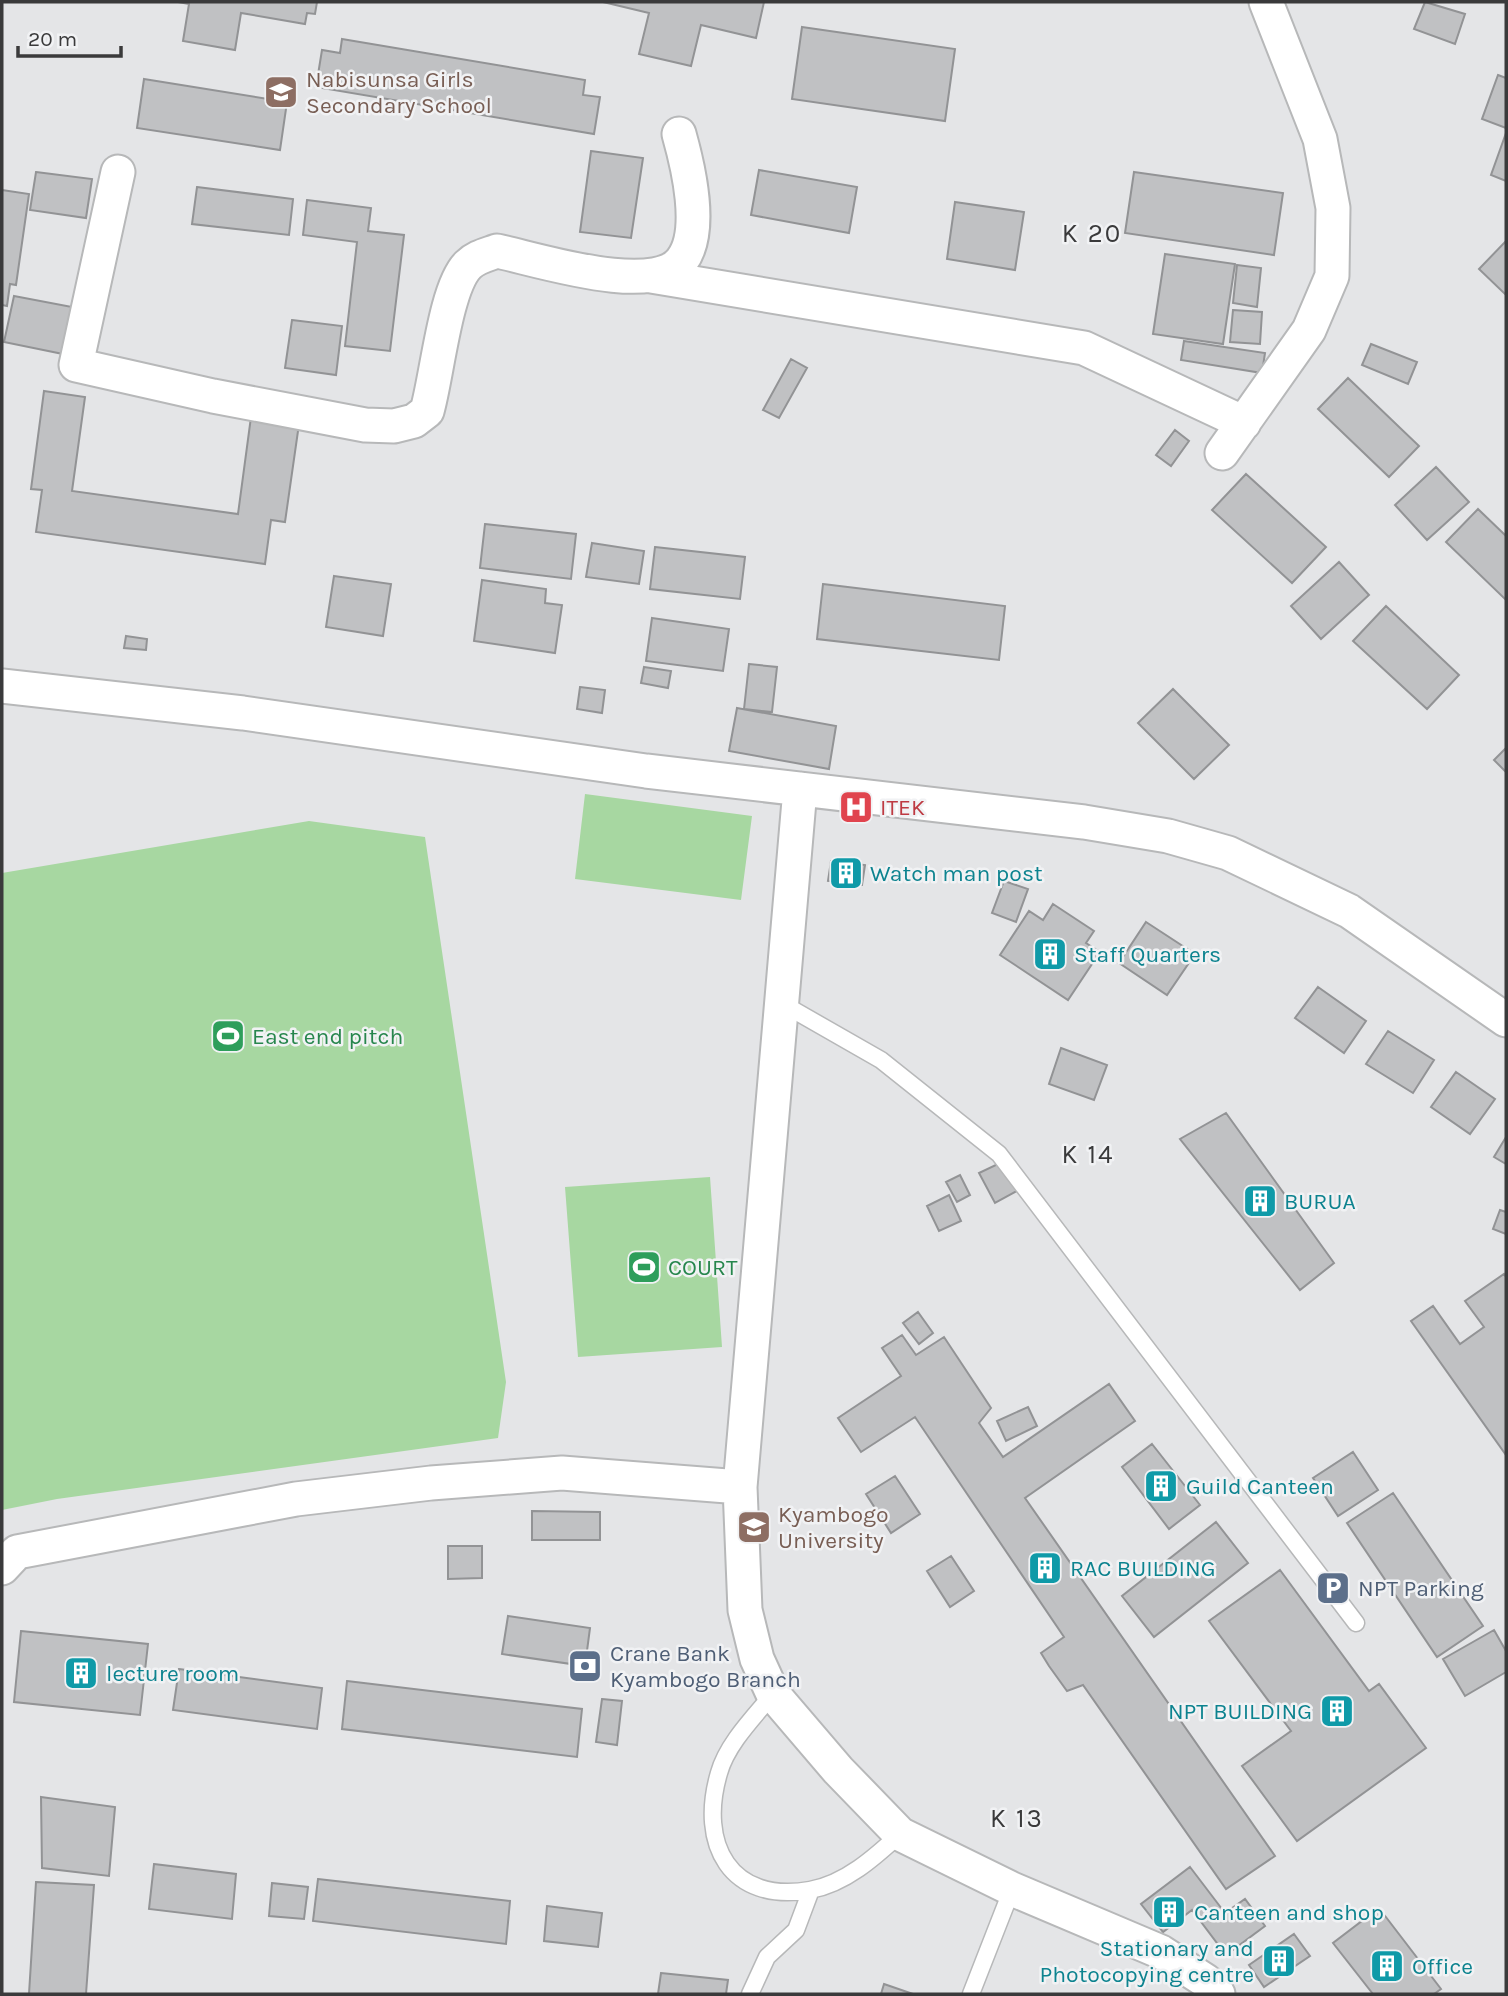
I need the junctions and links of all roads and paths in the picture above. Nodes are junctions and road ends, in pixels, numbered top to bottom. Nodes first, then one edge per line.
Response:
1 (1266, 2) edge
2 (679, 134) dead end
3 (118, 172) dead end
4 (651, 276) junction
5 (1244, 423) junction
6 (1222, 453) dead end
7 (2, 686) edge
8 (800, 789) junction
9 (783, 1004) junction
10 (1506, 1020) edge
11 (740, 1487) junction
12 (7, 1557) edge
13 (1356, 1623) dead end
14 (773, 1694) junction
15 (900, 1834) junction
16 (1012, 1889) junction
17 (811, 1890) junction
18 (750, 1994) edge
19 (971, 1994) edge
20 (1218, 1994) edge

1 - 5 street
2 - 4 street
3 - 4 street
4 - 5 street
5 - 6 street
7 - 8 street
8 - 9 street
8 - 10 street
9 - 11 street
9 - 13 lane
11 - 12 street
11 - 14 street
14 - 15 street
14 - 17 lane
15 - 16 street
15 - 17 lane
16 - 19 lane
16 - 20 street
17 - 18 lane

